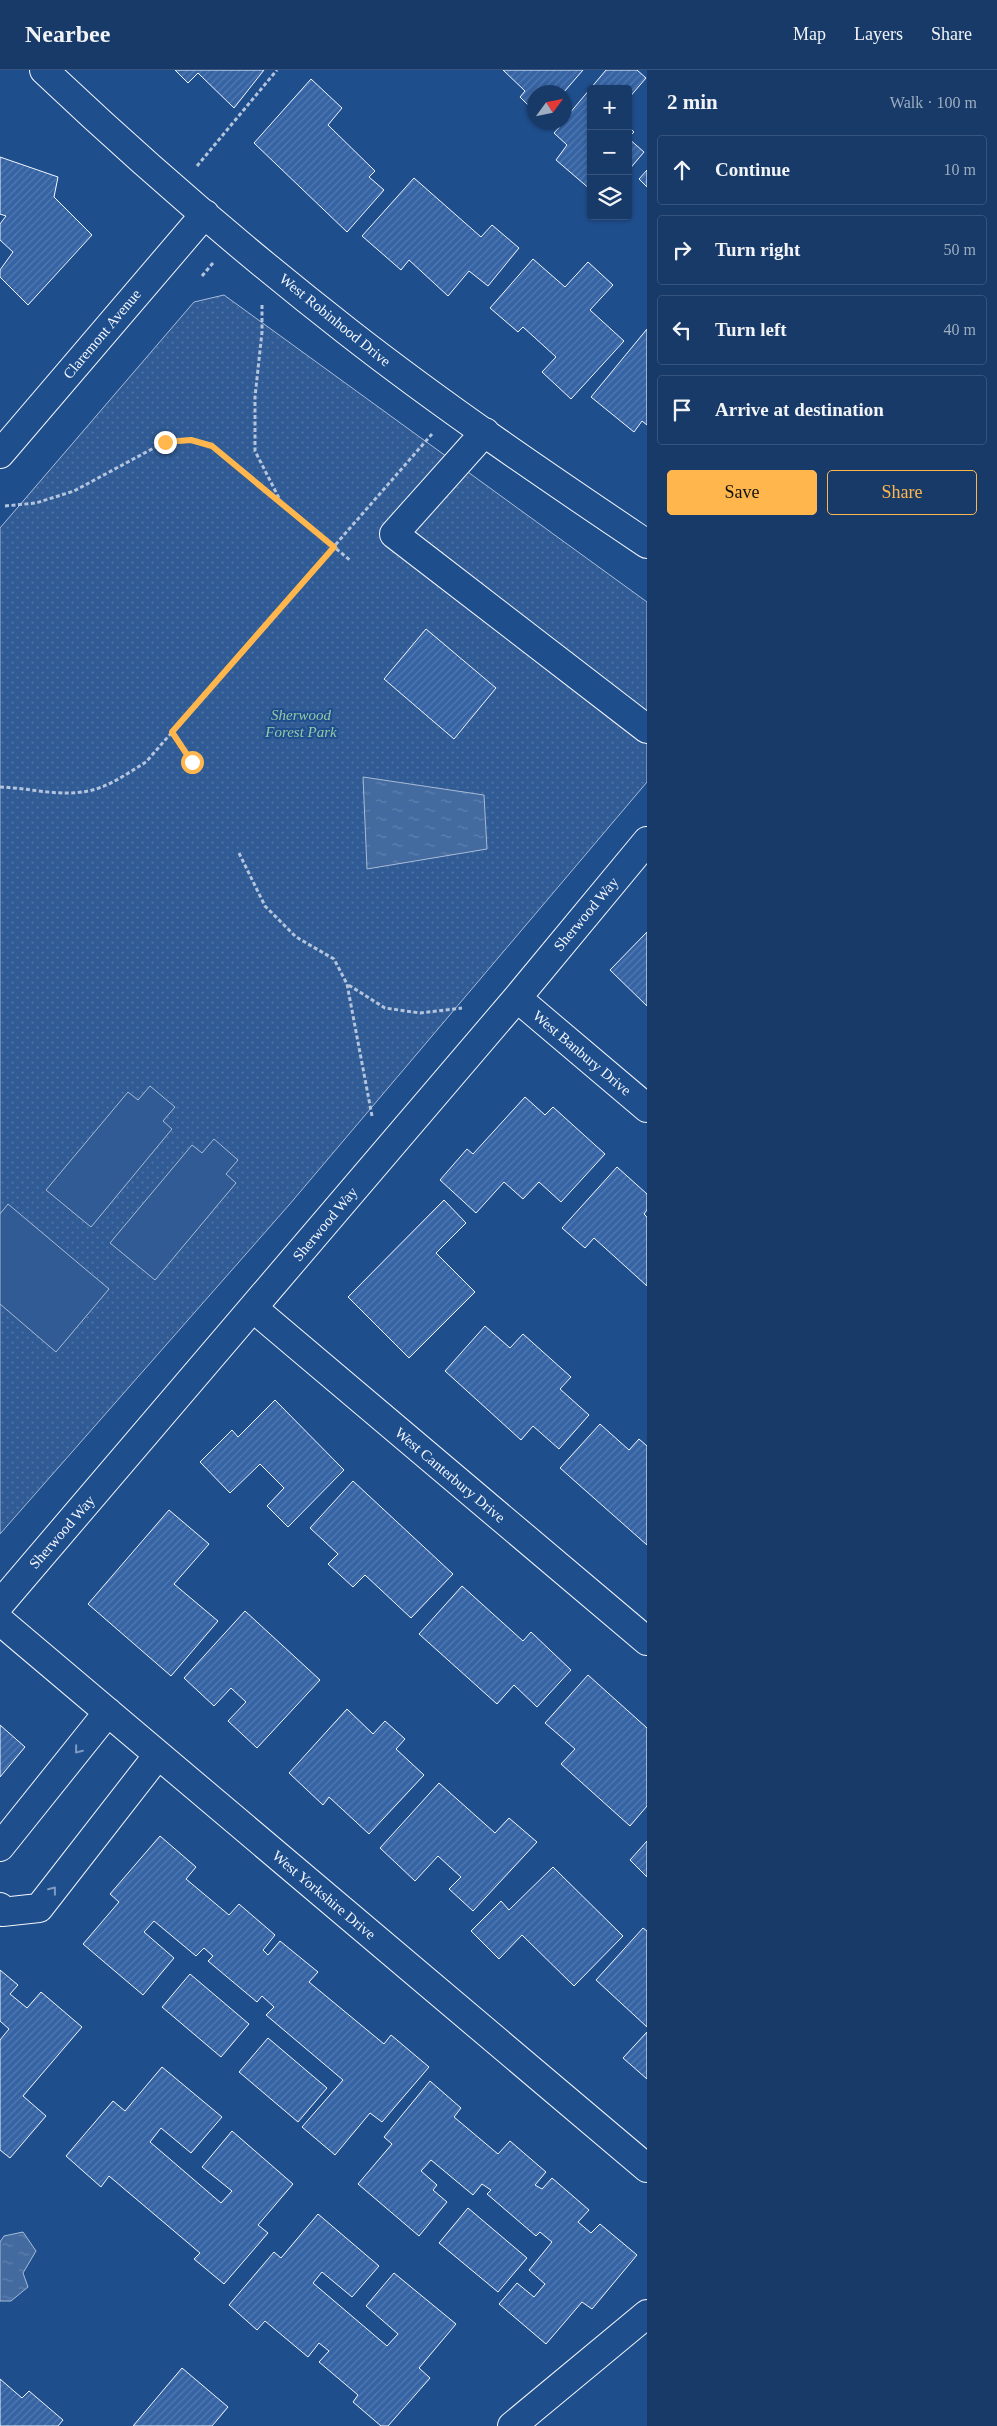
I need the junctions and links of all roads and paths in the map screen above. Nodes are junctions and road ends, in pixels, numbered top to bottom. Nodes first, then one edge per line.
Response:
1 (44, 70) edge
2 (277, 70) edge
3 (176, 191) junction
4 (205, 214) junction
5 (262, 305) dead end
6 (485, 432) junction
7 (432, 434) dead end
8 (0, 454) edge
9 (283, 504) junction
10 (5, 506) dead end
11 (647, 544) edge
12 (334, 547) junction
13 (351, 561) dead end
14 (647, 729) edge
15 (172, 732) junction
16 (192, 762) dead end
17 (0, 787) edge
18 (647, 841) edge
19 (239, 853) dead end
20 (347, 984) junction
21 (517, 998) junction
22 (462, 1008) dead end
23 (647, 1108) edge
24 (372, 1116) dead end
25 (253, 1308) junction
26 (0, 1604) edge
27 (0, 1621) edge
28 (647, 1641) edge
29 (108, 1712) junction
30 (158, 1755) junction
31 (0, 1847) edge
32 (0, 1906) edge
33 (647, 2168) edge
34 (647, 2314) edge
35 (512, 2426) edge

1 - 3 street, West Robinhood Drive
2 - 3 path
3 - 4 street, West Robinhood Drive
4 - 6 street, West Robinhood Drive
4 - 8 street, Claremont Avenue
5 - 9 path
6 - 11 street, West Robinhood Drive
6 - 14 street
7 - 12 path
9 - 10 path
9 - 12 path
12 - 13 path
12 - 15 path
15 - 16 path
15 - 17 path
18 - 21 street, Sherwood Way
19 - 20 path
20 - 22 path
20 - 24 path
21 - 23 street, West Banbury Drive
21 - 25 street, Sherwood Way
25 - 26 street, Sherwood Way
25 - 28 street, West Canterbury Drive
27 - 29 street, West Yorkshire Drive
29 - 30 street, West Yorkshire Drive
29 -> 31 street
32 -> 30 street
30 - 33 street, West Yorkshire Drive
34 - 35 street

